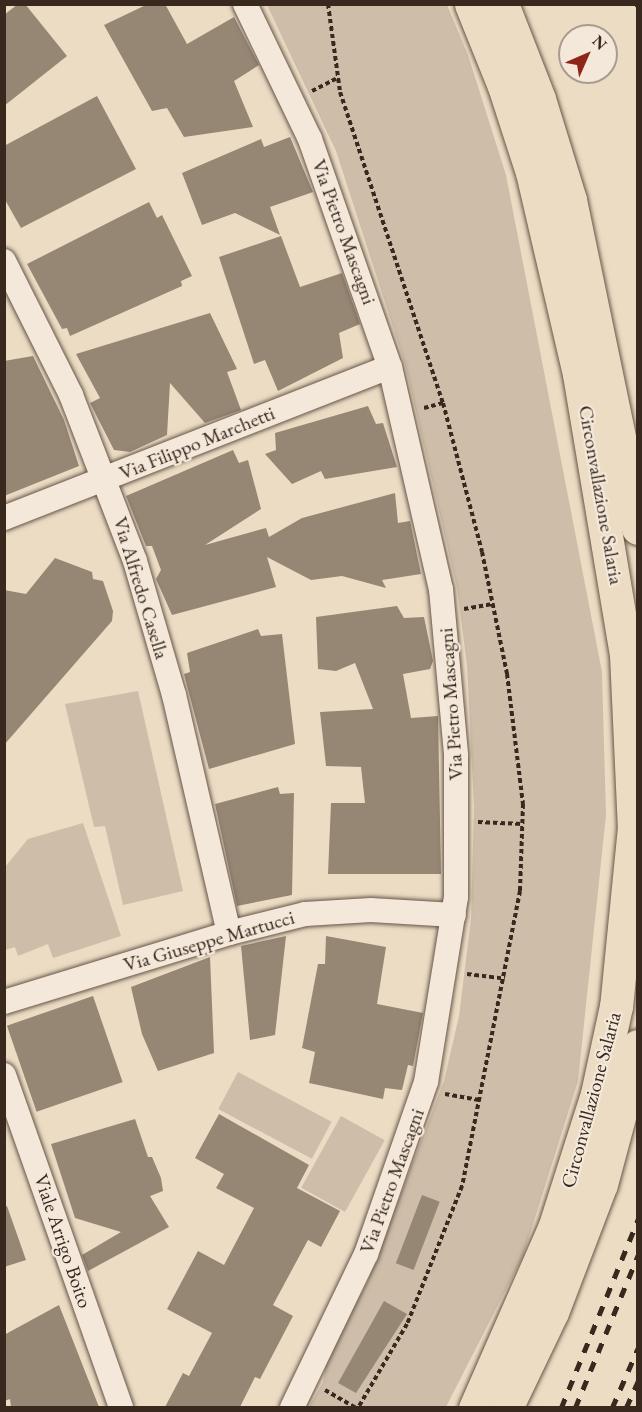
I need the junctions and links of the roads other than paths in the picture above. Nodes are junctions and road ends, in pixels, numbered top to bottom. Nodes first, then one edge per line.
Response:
1 (245, 4) edge
2 (471, 4) edge
3 (502, 4) edge
4 (4, 261) edge
5 (390, 367) junction
6 (106, 480) junction
7 (4, 518) edge
8 (638, 528) edge
9 (454, 915) junction
10 (229, 933) junction
11 (4, 1002) edge
12 (638, 1046) edge
13 (4, 1075) edge
14 (121, 1407) edge
15 (292, 1407) edge
16 (475, 1407) edge
17 (506, 1407) edge

1 - 5 street, Via Pietro Mascagni
2 - 16 highway, Circonvallazione Salaria
3 - 8 highway, Circonvallazione Salaria
4 - 6 street, Via Alfredo Casella
5 - 6 street, Via Filippo Marchetti
5 - 9 street, Via Pietro Mascagni
6 - 7 street, Via Filippo Marchetti
6 - 10 street, Via Alfredo Casella
9 - 10 street, Via Giuseppe Martucci
9 - 15 street, Via Pietro Mascagni
10 - 11 street, Via Giuseppe Martucci
12 - 17 highway, Circonvallazione Salaria
13 - 14 street, Viale Arrigo Boito

